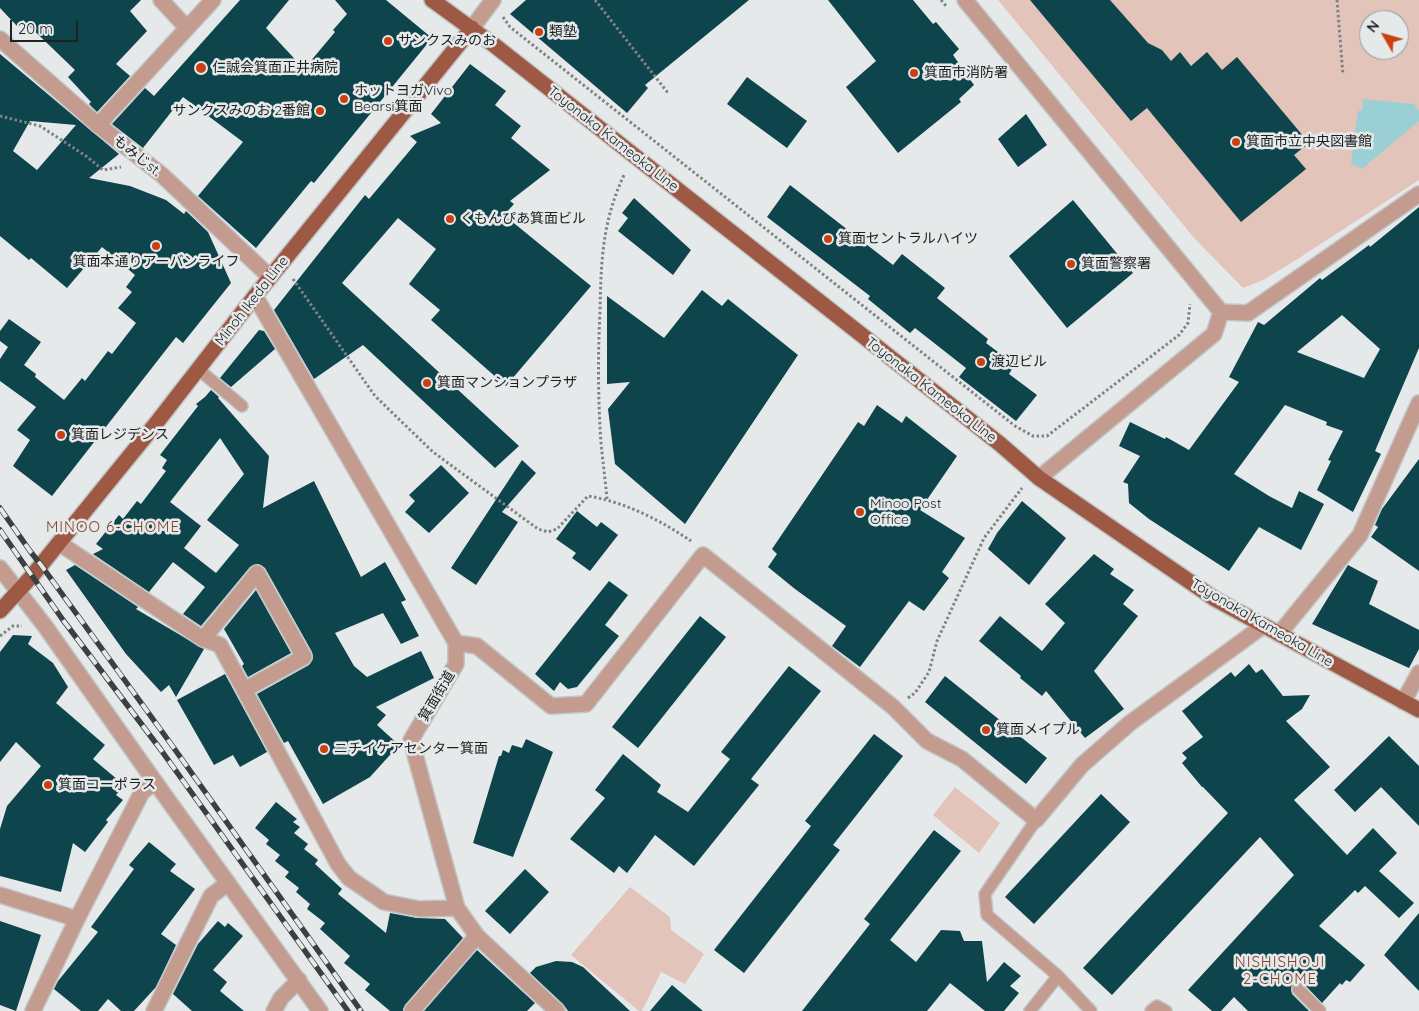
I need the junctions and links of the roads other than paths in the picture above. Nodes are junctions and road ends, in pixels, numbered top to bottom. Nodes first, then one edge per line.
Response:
1 (161, 0) edge
2 (213, 0) edge
3 (432, 0) edge
4 (493, 0) edge
5 (965, 0) edge
6 (187, 28) junction
7 (472, 28) junction
8 (0, 39) edge
9 (98, 125) junction
10 (1419, 194) edge
11 (270, 277) junction
12 (255, 296) junction
13 (1220, 312) junction
14 (198, 369) junction
15 (1419, 403) edge
16 (242, 406) dead end
17 (1039, 478) junction
18 (59, 543) junction
19 (0, 568) edge
20 (18, 592) junction
21 (0, 611) edge
22 (1263, 626) junction
23 (1279, 634) junction
24 (203, 639) junction
25 (456, 643) junction
26 (1419, 673) edge
27 (244, 690) junction
28 (1403, 702) junction
29 (1419, 710) edge
30 (155, 782) junction
31 (1036, 820) junction
32 (228, 883) junction
33 (0, 896) edge
34 (457, 908) junction
35 (77, 919) junction
36 (477, 936) junction
37 (1058, 976) junction
38 (299, 980) junction
39 (1298, 989) dead end
40 (549, 1008) edge
41 (33, 1011) edge
42 (154, 1011) edge
43 (274, 1011) edge
44 (320, 1011) edge
45 (412, 1011) edge
46 (1030, 1011) edge
47 (1091, 1011) edge
48 (1151, 1011) edge
49 (1166, 1011) edge
50 (1320, 1011) edge

1 - 6 street
2 - 6 street
3 - 7 main road
4 - 7 street
5 - 13 street
6 - 9 street
7 - 11 main road, Minoh Ikeda Line
7 - 17 main road, Toyonaka Kameoka Line
8 - 9 street, もみじst.
9 - 11 street, もみじst.
10 - 13 street
11 - 12 main road, Minoh Ikeda Line
12 - 14 main road, Minoh Ikeda Line
12 - 25 street
13 - 17 street
14 - 16 lane
14 - 18 main road, Minoh Ikeda Line
15 - 23 street
17 - 22 main road, Toyonaka Kameoka Line
18 - 20 main road, Minoh Ikeda Line
18 - 24 street
19 - 20 street
20 - 21 main road, Minoh Ikeda Line
20 - 30 street
22 - 23 main road, Toyonaka Kameoka Line
22 - 31 street
23 - 28 main road, Toyonaka Kameoka Line
24 - 27 street
24 - 27 street
25 - 31 street
25 - 34 street, 箕面街道
26 - 28 street
27 - 34 street
28 - 29 main road, Toyonaka Kameoka Line
30 - 32 street
30 - 35 street
31 - 37 lane
32 - 38 street
32 - 42 street
33 - 35 street
34 - 36 street, 箕面街道
35 - 41 street
36 - 40 street, 箕面街道
36 - 45 street
37 - 46 lane
37 - 47 lane
38 - 43 street
38 - 44 street
39 - 50 lane
48 - 49 lane

